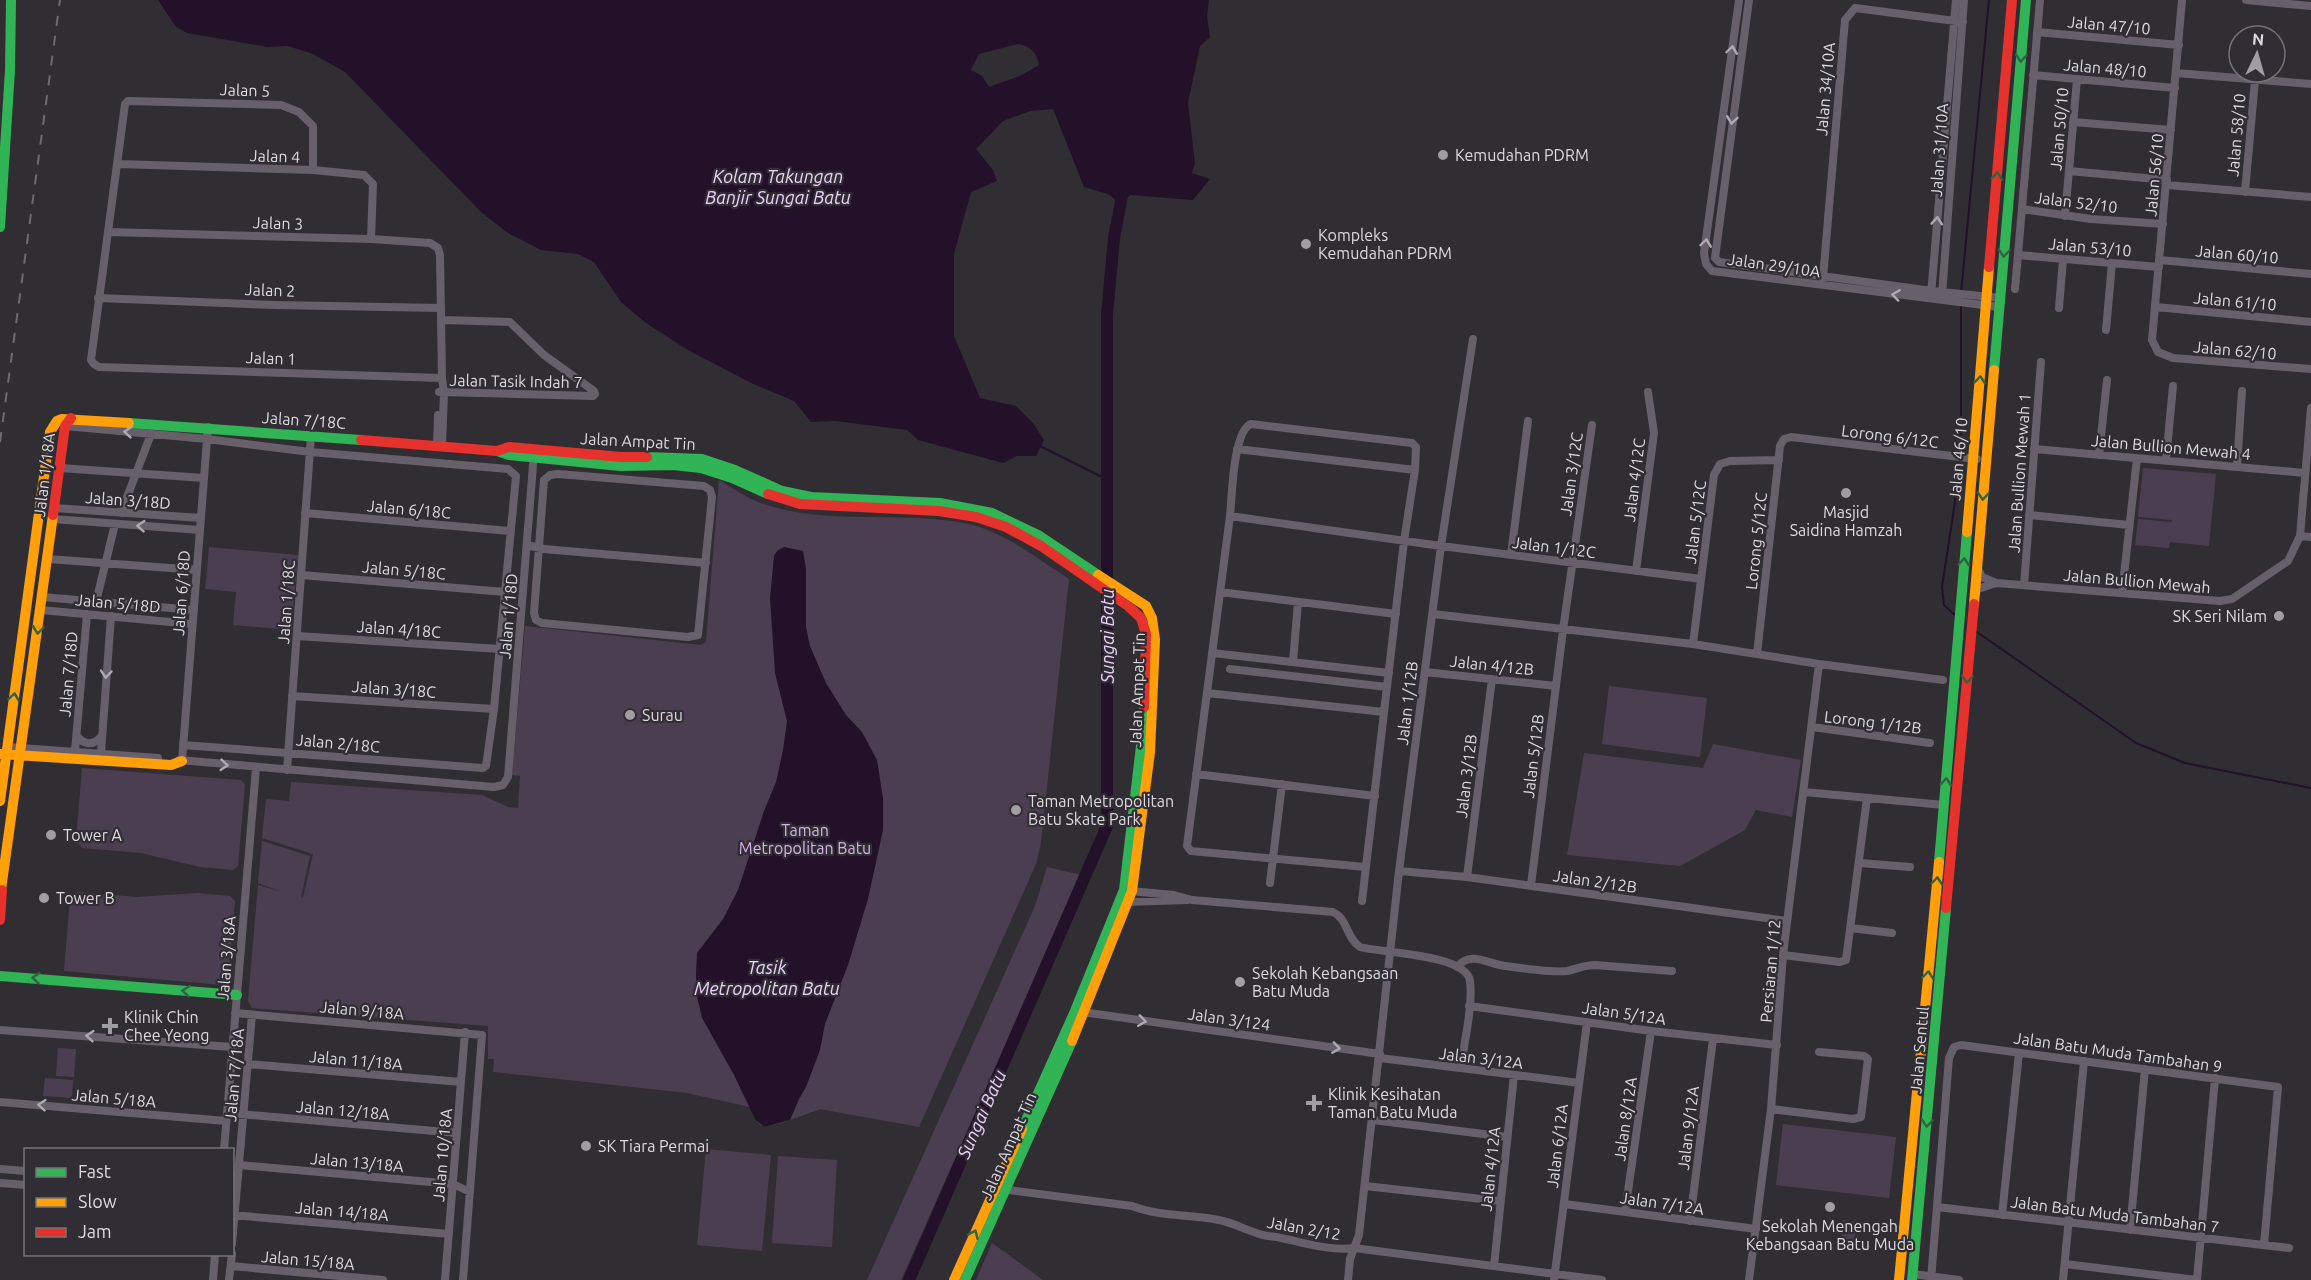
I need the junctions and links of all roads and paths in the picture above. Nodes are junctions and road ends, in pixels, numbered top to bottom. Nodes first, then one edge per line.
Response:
1 (11, 0) edge
2 (1739, 0) edge
3 (1749, 0) edge
4 (1956, 0) edge
5 (1964, 0) edge
6 (2012, 0) edge
7 (2026, 0) edge
8 (2040, 0) edge
9 (2182, 0) edge
10 (2246, 0) edge
11 (2311, 6) edge
12 (1958, 21) junction
13 (2037, 32) junction
14 (2179, 45) junction
15 (2176, 73) junction
16 (2033, 75) junction
17 (2227, 78) edge
18 (2077, 79) junction
19 (2287, 82) edge
20 (2255, 84) edge
21 (2311, 84) edge
22 (2175, 88) junction
23 (2073, 122) junction
24 (2171, 130) junction
25 (118, 164) junction
26 (313, 170) junction
27 (2069, 171) junction
28 (2167, 182) junction
29 (2245, 192) junction
30 (2311, 197) edge
31 (2022, 209) junction
32 (2065, 216) junction
33 (2163, 224) junction
34 (0, 227) edge
35 (108, 231) junction
36 (371, 239) junction
37 (2018, 255) junction
38 (2063, 259) junction
39 (2112, 263) junction
40 (2160, 263) junction
41 (2311, 274) edge
42 (1823, 275) junction
43 (1822, 285) junction
44 (2015, 289) dead end
45 (1931, 295) junction
46 (1941, 297) junction
47 (98, 298) junction
48 (1987, 301) junction
49 (2000, 303) junction
50 (2156, 307) junction
51 (441, 308) junction
52 (2059, 308) dead end
53 (442, 320) junction
54 (2311, 322) edge
55 (2106, 330) dead end
56 (1473, 339) dead end
57 (2158, 352) joint
58 (2041, 362) dead end
59 (2311, 369) edge
60 (441, 378) junction
61 (2107, 380) dead end
62 (2173, 386) dead end
63 (442, 391) junction
64 (2242, 391) dead end
65 (1648, 392) dead end
66 (2311, 408) edge
67 (1528, 421) dead end
68 (68, 422) junction
69 (1592, 425) dead end
70 (207, 433) junction
71 (151, 434) junction
72 (311, 436) junction
73 (1791, 437) joint
74 (440, 445) junction
75 (1237, 448) junction
76 (2034, 449) junction
77 (497, 451) junction
78 (310, 452) junction
79 (534, 454) junction
80 (2099, 455) junction
81 (2137, 458) junction
82 (1973, 459) junction
83 (1779, 460) junction
84 (1986, 460) junction
85 (2166, 460) junction
86 (2236, 466) junction
87 (60, 468) junction
88 (1415, 470) junction
89 (136, 473) junction
90 (2306, 473) junction
91 (204, 478) junction
92 (121, 513) junction
93 (306, 513) junction
94 (54, 514) junction
95 (2029, 515) junction
96 (1230, 516) junction
97 (201, 518) junction
98 (116, 524) junction
99 (2129, 525) junction
100 (200, 530) junction
101 (511, 531) junction
102 (2300, 536) junction
103 (2311, 537) edge
104 (1404, 541) junction
105 (1441, 546) junction
106 (527, 547) junction
107 (540, 548) junction
108 (1511, 555) junction
109 (48, 559) junction
110 (106, 563) junction
111 (706, 563) junction
112 (1572, 563) junction
113 (1977, 567) junction
114 (196, 570) junction
115 (1636, 571) junction
116 (301, 575) junction
117 (1701, 579) junction
118 (1996, 583) junction
119 (2024, 585) junction
120 (505, 592) junction
121 (1220, 592) junction
122 (2122, 593) junction
123 (1975, 595) junction
124 (42, 597) junction
125 (96, 602) junction
126 (1298, 602) junction
127 (41, 610) junction
128 (194, 610) junction
129 (87, 614) junction
130 (1396, 614) junction
131 (1433, 614) junction
132 (111, 616) junction
133 (192, 624) junction
134 (1563, 630) junction
135 (297, 636) junction
136 (1693, 644) junction
137 (500, 649) junction
138 (1212, 653) junction
139 (1757, 654) junction
140 (1293, 662) junction
141 (1305, 664) junction
142 (1819, 664) junction
143 (1230, 669) dead end
144 (1425, 672) junction
145 (1389, 673) junction
146 (1304, 677) junction
147 (1492, 679) junction
148 (1943, 680) dead end
149 (1556, 686) junction
150 (1388, 687) junction
151 (1207, 693) junction
152 (292, 696) junction
153 (494, 709) junction
154 (1384, 712) junction
155 (1812, 727) junction
156 (77, 736) junction
157 (101, 738) junction
158 (1930, 743) dead end
159 (183, 745) junction
160 (22, 747) junction
161 (4, 750) edge
162 (75, 751) junction
163 (100, 753) junction
164 (288, 753) junction
165 (176, 763) junction
166 (255, 768) junction
167 (287, 770) junction
168 (1196, 774) junction
169 (1282, 784) junction
170 (1804, 792) junction
171 (1375, 795) junction
172 (1867, 798) junction
173 (0, 801) edge
174 (1944, 805) junction
175 (1273, 858) junction
176 (1860, 863) junction
177 (1366, 867) junction
178 (1910, 867) dead end
179 (1399, 871) junction
180 (1467, 877) junction
181 (3, 881) junction
182 (1270, 883) dead end
183 (1531, 885) junction
184 (1949, 887) joint
185 (1128, 891) junction
186 (0, 897) edge
187 (1192, 900) junction
188 (1362, 901) dead end
189 (1125, 902) junction
190 (0, 920) edge
191 (1933, 920) joint
192 (1787, 921) junction
193 (1851, 928) junction
194 (1892, 933) dead end
195 (1390, 952) junction
196 (1783, 955) junction
197 (1457, 967) junction
198 (1672, 971) dead end
199 (0, 976) edge
200 (237, 995) junction
201 (1469, 1006) junction
202 (1080, 1011) junction
203 (235, 1013) junction
204 (252, 1015) junction
205 (1587, 1022) junction
206 (0, 1030) edge
207 (1651, 1031) junction
208 (465, 1032) junction
209 (1713, 1039) junction
210 (1777, 1045) junction
211 (232, 1047) junction
212 (1819, 1052) dead end
213 (2019, 1053) junction
214 (1380, 1057) junction
215 (2084, 1061) junction
216 (248, 1064) junction
217 (1461, 1068) junction
218 (2145, 1069) junction
219 (1514, 1075) junction
220 (2215, 1078) junction
221 (461, 1082) junction
222 (1579, 1083) junction
223 (0, 1102) edge
224 (1771, 1109) junction
225 (244, 1114) junction
226 (226, 1117) junction
227 (1373, 1120) junction
228 (457, 1133) junction
229 (1507, 1137) junction
230 (224, 1148) edge
231 (239, 1165) junction
232 (0, 1169) edge
233 (24, 1171) edge
234 (0, 1183) edge
235 (453, 1184) junction
236 (24, 1185) edge
237 (1365, 1186) junction
238 (1000, 1189) junction
239 (470, 1192) junction
240 (1500, 1201) junction
241 (1564, 1204) junction
242 (1937, 1207) junction
243 (1625, 1212) junction
244 (2002, 1215) junction
245 (234, 1216) edge
246 (1690, 1221) junction
247 (2068, 1222) junction
248 (1756, 1229) junction
249 (2130, 1230) junction
250 (448, 1234) junction
251 (2200, 1238) junction
252 (2264, 1245) junction
253 (1354, 1248) junction
254 (2289, 1248) dead end
255 (1902, 1254) junction
256 (215, 1256) edge
257 (232, 1256) edge
258 (2065, 1264) junction
259 (231, 1266) junction
260 (1494, 1266) junction
261 (1555, 1277) edge
262 (1910, 1278) edge
263 (1931, 1278) edge
264 (213, 1280) edge
265 (230, 1280) edge
266 (383, 1280) edge
267 (445, 1280) edge
268 (463, 1280) edge
269 (954, 1280) edge
270 (965, 1280) edge
271 (1347, 1280) edge
272 (1602, 1280) edge
273 (1749, 1280) edge
274 (1899, 1280) edge
275 (1959, 1280) edge
276 (2063, 1280) edge
277 (2197, 1280) edge

1 - 34 main road
43 -> 2 street, Jalan 29/10A
3 -> 42 street, Jalan 29/10A
4 - 12 street, Jalan 31/10A
5 - 12 street, Jalan 31/10A
48 -> 6 main road, Jalan 46/10
7 -> 49 main road, Jalan 46/10
8 - 13 street
9 - 14 street, Jalan 56/10
10 - 11 street
12 - 42 street, Jalan 34/10A
45 -> 12 street, Jalan 31/10A
12 - 46 street, Jalan 31/10A
13 - 14 street, Jalan 47/10
13 - 16 street
14 - 15 street, Jalan 56/10
15 - 17 street
15 - 22 street, Jalan 56/10
16 - 18 street, Jalan 48/10
16 - 31 street
18 - 22 street, Jalan 48/10
18 - 23 street, Jalan 50/10
19 - 21 street
20 - 29 street, Jalan 58/10
22 - 24 street, Jalan 56/10
23 - 24 street
23 - 27 street, Jalan 50/10
24 - 28 street, Jalan 56/10
25 - 26 street, Jalan 4
25 - 26 street, Jalan 5
25 - 35 street
26 - 36 street, Jalan 4
27 - 28 street, Jalan 58/10
27 - 32 street, Jalan 50/10
28 - 29 street, Jalan 58/10
28 - 33 street, Jalan 56/10
29 - 30 street, Jalan 58/10
31 - 32 street, Jalan 52/10
31 - 37 street
32 - 33 street, Jalan 52/10
33 - 40 street, Jalan 56/10
35 - 36 street, Jalan 3
35 - 47 street
36 - 51 street, Jalan 3
37 - 38 street, Jalan 53/10
37 - 44 street
38 - 39 street, Jalan 53/10
38 - 52 street
39 - 40 street, Jalan 53/10
39 - 55 street
40 - 41 street, Jalan 60/10
40 - 50 street, Jalan 56/10
42 - 43 street, Jalan 34/10A
42 - 45 street, Jalan 29/10A
45 -> 43 street, Jalan 29/10A
45 - 46 street, Jalan 29/10A
46 - 48 street, Jalan 29/10A
47 - 51 street, Jalan 2
47 - 60 street, Jalan 1
48 - 49 street, Jalan 29/10A
82 -> 48 main road, Jalan 46/10
49 - 84 main road, Jalan 46/10
50 - 54 street, Jalan 61/10
50 - 57 street, Jalan 56/10
51 - 53 street
53 - 60 street
53 - 63 street, Jalan Tasik Indah 7
56 - 105 street, Jalan 1/12B
57 - 59 street, Jalan 62/10
58 - 76 street, Jalan Bullion Mewah 1
60 - 63 street
61 - 80 street
62 - 85 street
63 - 74 street
64 - 86 street
65 - 115 street, Jalan 4/12C
66 - 90 street, Jalan Bullion Mewah
67 - 108 street
68 - 70 main road, Jalan 7/18C
71 -> 68 street
68 - 87 main road, Jalan 1/18A
161 -> 68 main road, Jalan 1/18A
69 - 112 street, Jalan 3/12C
70 - 71 street
70 - 72 main road, Jalan 7/18C
70 - 78 street
70 - 91 street, Jalan 6/18D
71 - 89 street
72 - 74 main road, Jalan 7/18C
72 - 78 street, Jalan 1/18C
73 - 82 street, Lorong 6/12C
73 - 83 street, Lorong 5/12C
74 - 77 main road, Jalan 7/18C
75 - 88 street
75 - 88 street
75 - 96 street
76 - 80 street, Jalan Bullion Mewah 4
76 - 95 street, Jalan Bullion Mewah 1
77 - 79 main road
77 - 79 main road, Jalan 7/18C
78 - 93 street, Jalan 1/18C
78 - 101 street, Jalan 7/18C
79 - 106 street, Jalan 1/18D
79 - 185 main road, Jalan Ampat Tin
80 - 81 street, Jalan Bullion Mewah 4
81 - 85 street, Jalan Bullion Mewah 4
81 - 99 street
82 - 84 street, Lorong 6/12C
174 -> 82 main road, Jalan 46/10
83 - 117 street, Jalan 5/12C
83 - 139 street, Lorong 5/12C
84 -> 113 main road, Jalan 46/10
85 - 86 street, Jalan Bullion Mewah 4
86 - 90 street, Jalan Bullion Mewah 4
87 - 89 street
87 - 94 main road, Jalan 1/18A
88 - 104 street
89 - 91 street
89 - 92 street
90 - 102 street, Jalan Bullion Mewah
91 - 97 street, Jalan 6/18D
92 - 94 street, Jalan 3/18D
92 - 97 street, Jalan 3/18D
93 - 101 street, Jalan 6/18C
93 - 116 street, Jalan 1/18C
94 - 98 street, Jalan 3/18D
94 - 109 main road, Jalan 1/18A
95 - 99 street
95 - 119 street, Jalan Bullion Mewah 1
96 - 104 street, Jalan 1/12C
96 - 121 street
97 - 100 street, Jalan 6/18D
100 -> 98 street, Jalan 3/18D
98 - 110 street
99 - 122 street
100 - 114 street, Jalan 6/18D
101 - 120 street
102 - 103 street
102 - 122 street, Jalan Bullion Mewah
104 - 105 street, Jalan 1/12C
104 - 130 street
105 - 108 street, Jalan 1/12C
105 - 131 street, Jalan 1/12B
106 - 107 street
106 - 167 street, Jalan 1/18D
107 - 111 street
107 - 111 street
107 - 111 street
108 - 112 street, Jalan 1/12C
109 - 110 street
109 - 124 main road, Jalan 1/18A
110 - 114 street
110 - 125 street
112 - 115 street, Jalan 1/12C
112 - 134 street, Jalan 3/12C
113 - 118 street
113 - 123 main road, Jalan 46/10
114 - 128 street, Jalan 6/18D
115 - 117 street, Jalan 1/12C
116 - 120 street, Jalan 5/18C
116 - 135 street, Jalan 1/18C
117 - 136 street, Jalan 5/12C
118 - 119 street, Jalan Bullion Mewah
118 - 123 street
119 - 122 street, Jalan Bullion Mewah
120 - 137 street
121 - 126 street
121 - 138 street
123 -> 184 main road, Jalan 46/10
124 - 125 street, Jalan 5/18D
124 - 127 main road, Jalan 1/18A
125 - 128 street, Jalan 5/18D
126 - 130 street
126 - 140 street
127 - 129 street, Jalan 5/18D
127 -> 160 main road, Jalan 1/18A
128 - 133 street, Jalan 6/18D
129 - 132 street, Jalan 5/18D
129 - 156 street, Jalan 7/18D
130 - 145 street
131 - 134 street
131 - 144 street, Jalan 1/12B
132 - 133 street, Jalan 5/18D
132 -> 157 street
133 - 159 street, Jalan 6/18D
134 - 136 street
134 - 149 street, Jalan 5/12B
135 - 137 street, Jalan 4/18C
135 - 152 street, Jalan 1/18C
136 - 139 street
137 - 153 street
138 - 140 street
138 - 151 street
139 - 142 street
140 - 141 street
141 - 145 street
141 - 146 street
142 - 148 street
142 - 155 street, Persiaran 1/12
143 - 146 street
144 - 147 street, Jalan 4/12B
144 - 179 street, Jalan 1/12B
145 - 150 street
146 - 150 street
147 - 149 street, Jalan 4/12B
147 - 180 street, Jalan 3/12B
149 - 183 street, Jalan 5/12B
150 - 154 street
151 - 154 street
151 - 168 street
152 - 153 street, Jalan 3/18C
152 - 164 street, Jalan 1/18C
153 - 164 street, Jalan 2/18C
154 - 171 street
155 - 158 street, Lorong 1/12B
155 - 170 street, Persiaran 1/12
156 - 157 street, Jalan 7/18D
156 - 162 street, Jalan 7/18D
157 - 163 street
159 - 164 street, Jalan 2/18C
159 - 165 street, Jalan 6/18D
160 - 161 street
160 - 162 street
160 - 181 main road, Jalan 1/18A
161 - 165 main road
161 - 173 main road, Jalan 1/18A
162 - 163 street
163 - 165 street
164 - 167 street, Jalan 1/18C
165 -> 166 street
166 - 167 street
166 - 200 street, Jalan 3/18A
168 - 169 street
168 - 175 street
169 - 171 street
169 - 175 street
170 - 172 street
170 - 192 street, Persiaran 1/12
171 - 177 street
172 - 174 street
172 - 176 street
191 -> 174 main road, Jalan 46/10
175 - 177 street
175 - 182 street
176 - 178 street
176 - 193 street
177 - 188 street
179 - 180 street, Jalan 2/12B
179 - 195 street, Jalan 1/12B
180 - 183 street, Jalan 2/12B
181 - 186 main road, Jalan 1/18A
181 - 190 main road
183 - 192 street, Jalan 2/12B
184 -> 262 main road, Jalan Sentul
185 - 187 street
185 - 189 main road, Jalan Ampat Tin
187 - 189 street
187 - 195 street
189 - 202 main road, Jalan Ampat Tin
255 -> 191 main road, Jalan Sentul
192 - 196 street, Persiaran 1/12
193 - 194 street
193 - 196 street
195 - 197 street
195 - 214 street, Jalan 1/12B
196 - 210 street, Persiaran 1/12
197 - 198 street
197 - 201 street
200 -> 199 main road
200 - 203 street, Jalan 3/18A
201 - 205 street, Jalan 5/12A
201 - 217 street
202 -> 214 street, Jalan 3/124
202 - 238 main road, Jalan Ampat Tin
203 - 204 street, Jalan 9/18A
203 - 211 street, Jalan 3/18A
204 - 208 street, Jalan 9/18A
204 - 216 street, Jalan 17/18A
205 - 207 street, Jalan 5/12A
205 - 222 street, Jalan 6/12A
211 -> 206 street
207 - 209 street, Jalan 5/12A
207 - 243 street, Jalan 8/12A
208 - 221 street, Jalan 10/18A
208 - 239 street, Jalan 9/18A
209 - 210 street, Jalan 5/12A
209 - 246 street, Jalan 9/12A
210 - 224 street, Persiaran 1/12
211 - 226 street, Jalan 3/18A
212 - 224 street
213 - 215 street, Jalan Batu Muda Tambahan 9
213 - 242 street, Jalan Batu Muda Tambahan 9
213 - 244 street
214 - 217 street, Jalan 3/12A
214 - 227 street, Jalan 1/12B
215 - 218 street, Jalan Batu Muda Tambahan 9
215 - 247 street
216 - 221 street, Jalan 11/18A
216 - 225 street, Jalan 17/18A
217 - 219 street, Jalan 3/12A
218 - 220 street, Jalan Batu Muda Tambahan 9
218 - 249 street
219 - 222 street, Jalan 3/12A
219 - 229 street, Jalan 4/12A
220 - 251 street
220 - 252 street, Jalan Batu Muda Tambahan 9
221 - 228 street, Jalan 10/18A
222 - 241 street, Jalan 6/12A
226 -> 223 street, Jalan 5/18A
224 - 248 street, Persiaran 1/12
225 - 226 street, Jalan 12/18A
225 - 228 street, Jalan 12/18A
225 - 231 street, Jalan 17/18A
226 - 230 street, Jalan 3/18A
227 - 229 street
227 - 237 street, Jalan 1/12B
228 - 235 street, Jalan 10/18A
229 - 240 street, Jalan 4/12A
231 - 235 street, Jalan 13/18A
231 - 245 street, Jalan 17/18A
232 - 233 street
234 - 236 street
235 - 239 street, Jalan 13/18A
235 - 250 street, Jalan 10/18A
237 - 240 street
237 - 253 street, Jalan 1/12B
238 - 253 street, Jalan 2/12
269 -> 238 main road, Jalan Ampat Tin
238 - 270 main road, Jalan Ampat Tin
239 - 268 street
240 - 260 street, Jalan 4/12A
241 - 243 street, Jalan 7/12A
241 - 261 street, Jalan 6/12A
242 - 244 street, Jalan Batu Muda Tambahan 7
242 - 263 street
243 - 246 street, Jalan 7/12A
244 - 247 street, Jalan Batu Muda Tambahan 7
245 - 250 street, Jalan 14/18A
246 - 248 street, Jalan 7/12A
247 - 249 street, Jalan Batu Muda Tambahan 7
247 - 258 street
248 - 273 street, Persiaran 1/12
249 - 251 street, Jalan Batu Muda Tambahan 7
250 - 267 street, Jalan 10/18A
251 - 252 street, Jalan Batu Muda Tambahan 7
251 - 277 street
252 - 254 street, Jalan Batu Muda Tambahan 7
253 - 260 street, Jalan 2/12
253 - 271 street, Jalan 1/12B
255 - 262 main road
255 - 274 main road
256 - 264 street
257 - 259 street
258 - 276 street
258 - 277 street
259 - 265 street
259 - 266 street, Jalan 15/18A
260 - 261 street, Jalan 2/12
261 - 272 street, Jalan 2/12
262 - 263 street
263 - 275 street

